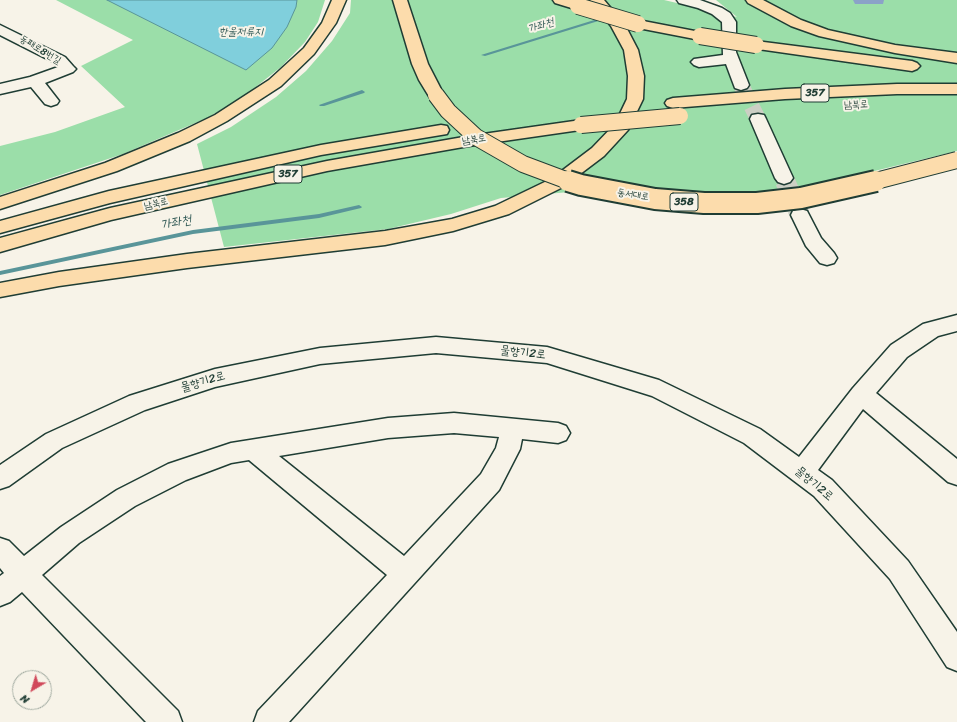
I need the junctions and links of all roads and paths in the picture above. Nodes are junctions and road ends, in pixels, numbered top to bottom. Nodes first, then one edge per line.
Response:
1 (339, 0) edge
2 (400, 0) edge
3 (560, 0) edge
4 (597, 0) edge
5 (684, 0) edge
6 (753, 0) edge
7 (0, 29) edge
8 (957, 58) edge
9 (732, 59) junction
10 (699, 62) dead end
11 (957, 69) edge
12 (35, 81) junction
13 (742, 85) tunnel mouth
14 (0, 89) edge
15 (957, 89) edge
16 (51, 101) dead end
17 (957, 102) edge
18 (677, 109) junction
19 (578, 119) junction
20 (758, 119) tunnel mouth
21 (957, 160) edge
22 (784, 178) tunnel mouth
23 (0, 203) edge
24 (800, 215) tunnel mouth
25 (0, 227) edge
26 (0, 245) edge
27 (826, 258) dead end
28 (0, 290) edge
29 (957, 323) edge
30 (861, 394) junction
31 (512, 429) junction
32 (558, 433) dead end
33 (253, 449) junction
34 (802, 472) junction
35 (957, 474) edge
36 (0, 478) edge
37 (0, 550) edge
38 (24, 573) junction
39 (405, 573) junction
40 (0, 593) edge
41 (957, 658) edge
42 (167, 722) edge
43 (269, 722) edge

1 - 23 main road
2 - 21 main road, 동서대로 / 358, bridge
3 - 11 main road, bridge
4 - 28 main road
5 - 9 street
6 - 8 main road
7 - 12 street, 동패로8번길
9 - 10 street
9 - 13 street
12 - 14 street, 동패로8번길
12 - 16 street
15 - 18 main road, 남북로 / 357
17 - 18 main road, 남북로 / 357
18 - 19 main road, 남북로 / 357, bridge
19 - 25 main road, 남북로 / 357
19 - 26 main road, 남북로 / 357
20 - 22 street
24 - 27 street
29 - 30 street
30 - 34 street
30 - 35 street
31 - 32 street
31 - 33 street
31 - 39 street
33 - 38 street
33 - 39 street
34 - 36 street, 물향기2로
34 - 41 street, 물향기2로
37 - 38 street
38 - 40 street
38 - 42 street
39 - 43 street

